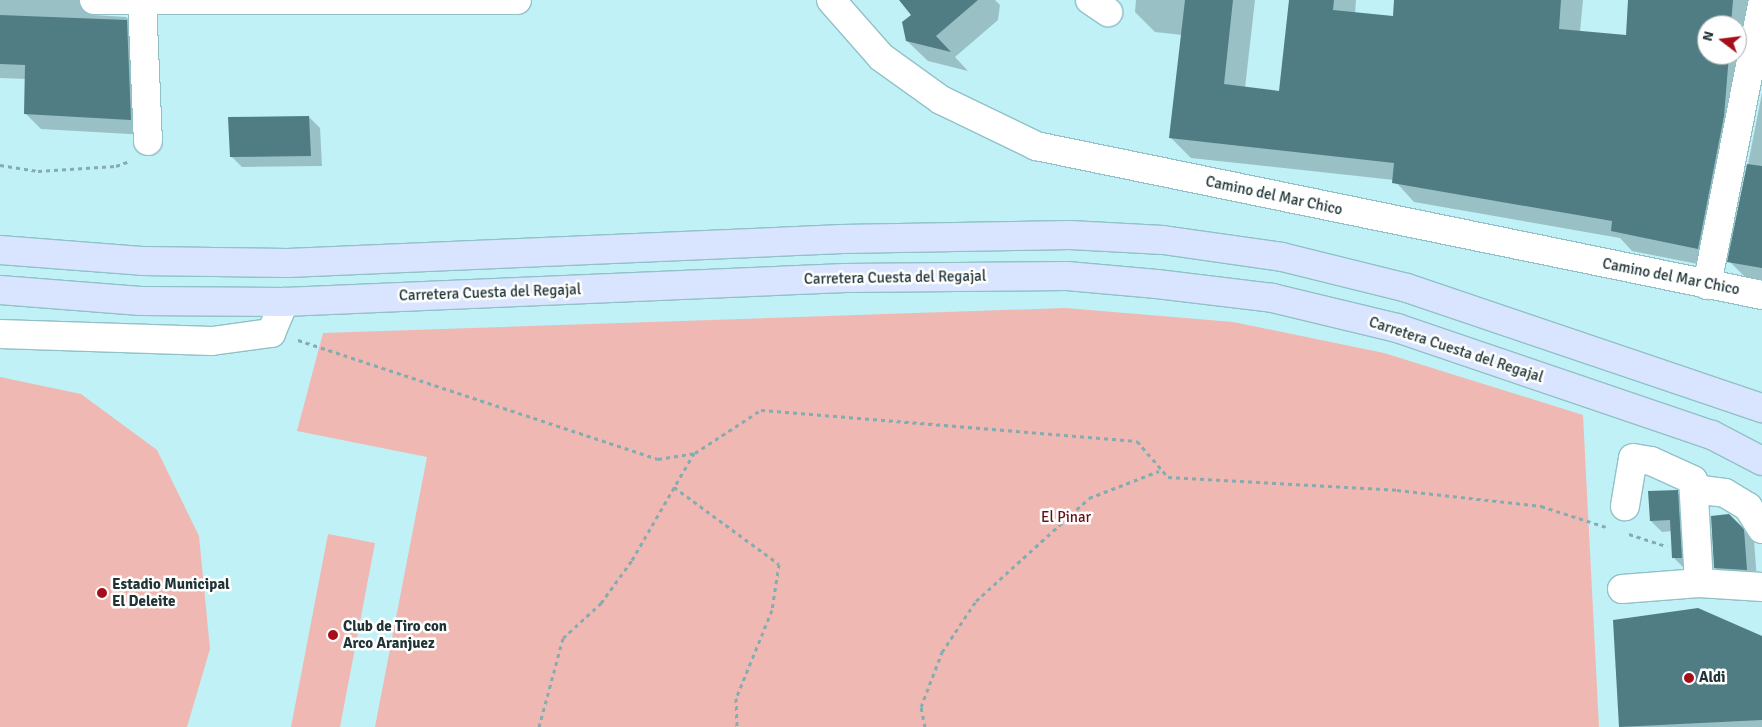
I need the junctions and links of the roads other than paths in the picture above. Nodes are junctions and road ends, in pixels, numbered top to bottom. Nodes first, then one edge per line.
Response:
1 (94, 0) edge
2 (517, 0) edge
3 (831, 0) edge
4 (142, 2) edge
5 (1762, 5) edge
6 (148, 141) road end
7 (0, 250) edge
8 (1707, 285) junction
9 (0, 290) edge
10 (1762, 295) edge
11 (284, 302) junction
12 (0, 334) edge
13 (1762, 408) edge
14 (1762, 461) edge
15 (1694, 489) junction
16 (1619, 523) road end
17 (1762, 530) edge
18 (1698, 583) junction
19 (1762, 587) edge
20 (1622, 589) dead end

1 - 4 street
2 - 4 street
3 - 8 street, Camino del Mar Chico
4 - 6 street
5 - 8 street
7 - 13 main road
8 - 10 street, Camino del Mar Chico
9 - 11 main road, Carretera Cuesta del Regajal
11 - 12 street
11 - 14 main road, Carretera Cuesta del Regajal
15 - 16 street
15 - 17 street
15 - 18 street
18 - 19 street
18 - 20 street

